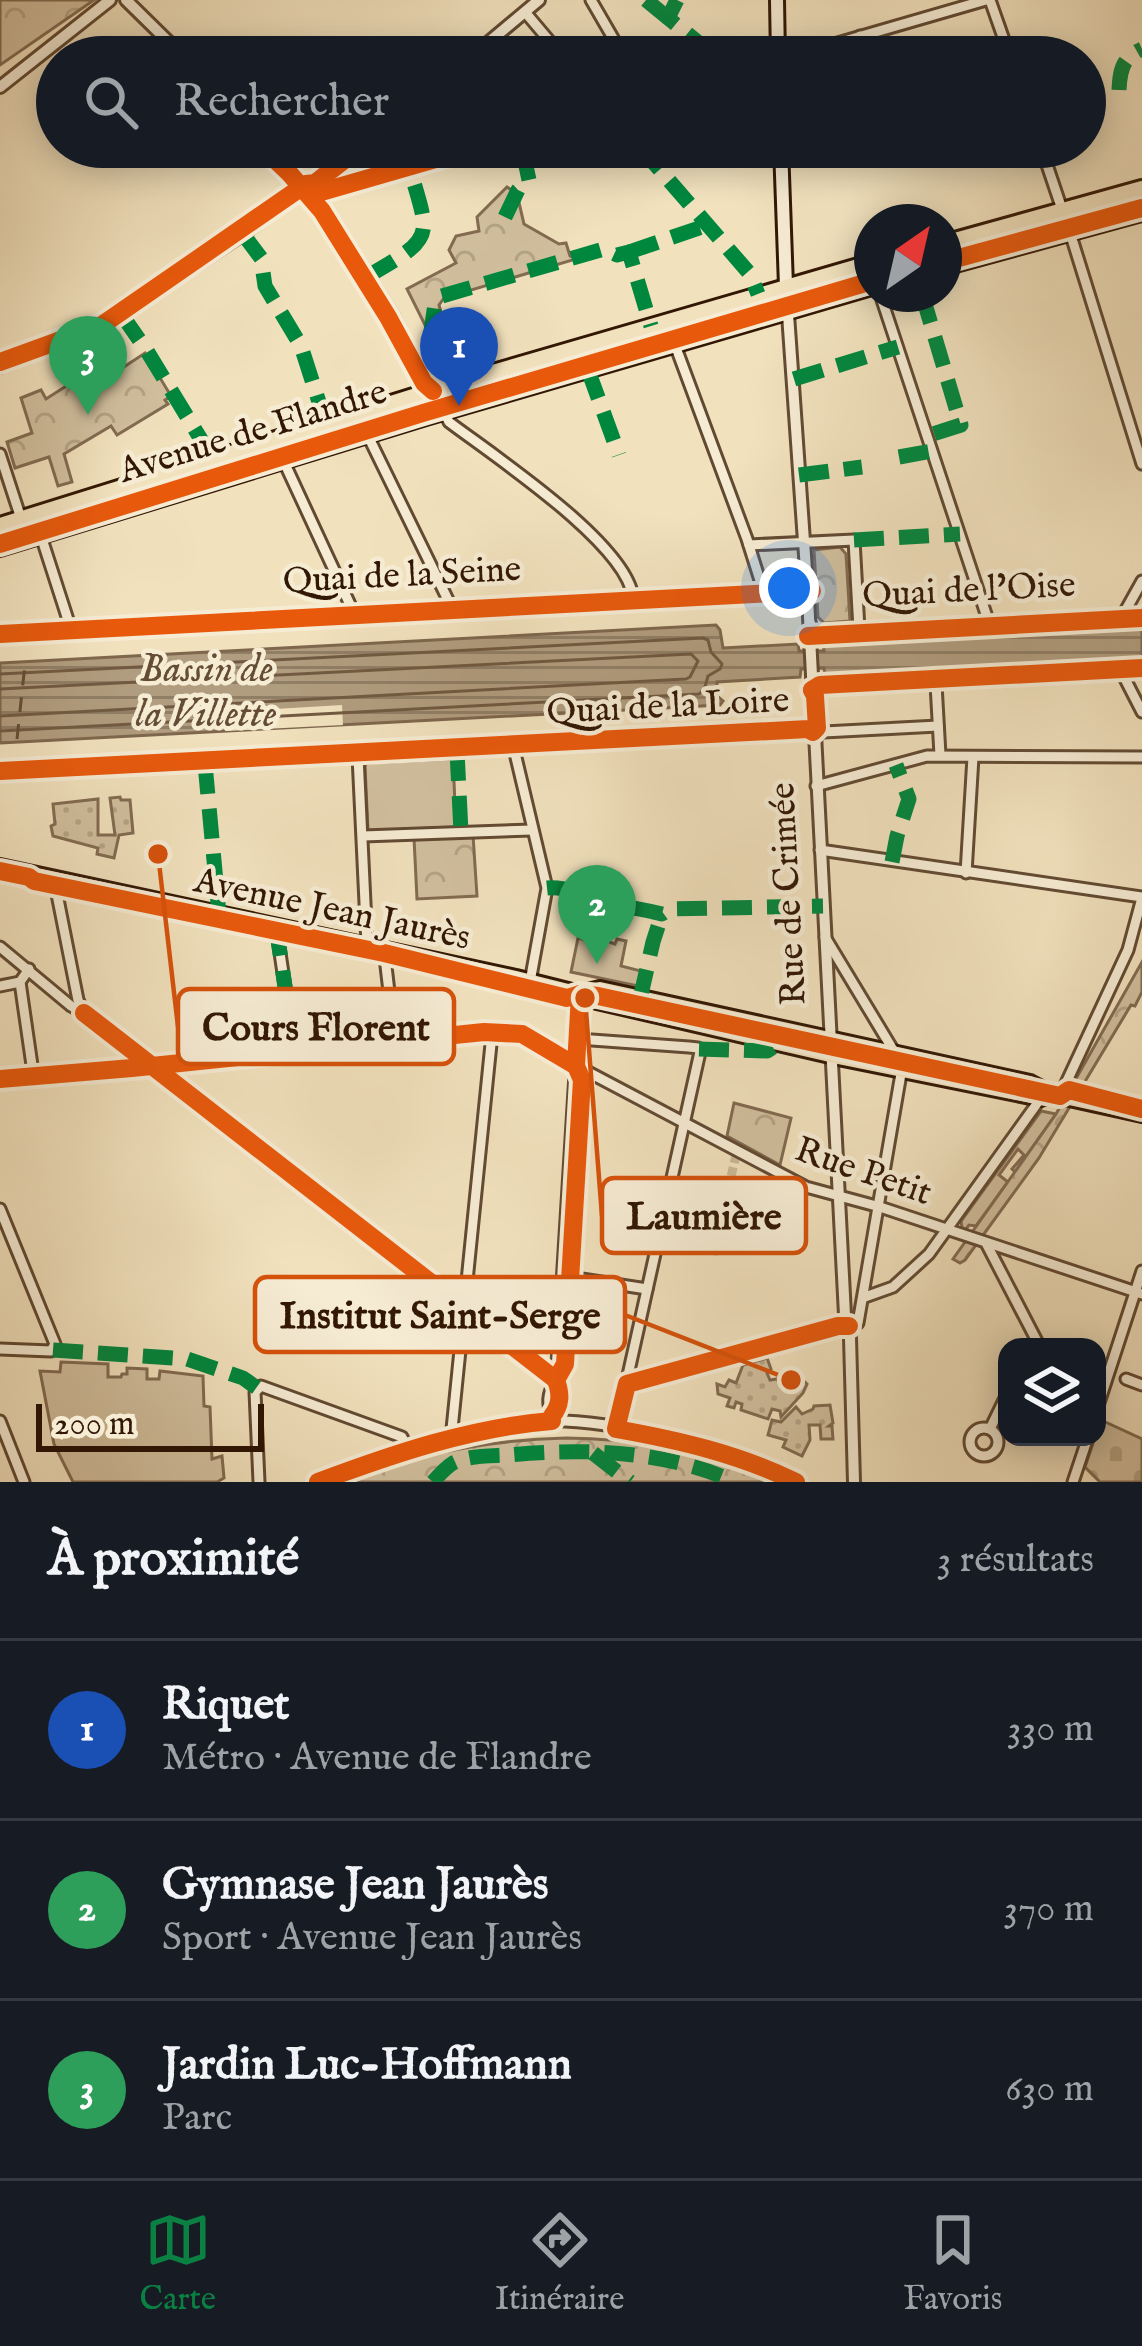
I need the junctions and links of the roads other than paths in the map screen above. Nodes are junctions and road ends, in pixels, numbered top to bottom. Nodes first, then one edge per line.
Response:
1 (110, 0) edge
2 (126, 0) edge
3 (539, 0) edge
4 (591, 0) edge
5 (777, 0) edge
6 (988, 0) edge
7 (525, 12) junction
8 (64, 36) edge
9 (163, 36) edge
10 (496, 36) edge
11 (545, 36) edge
12 (612, 36) edge
13 (778, 36) edge
14 (860, 36) edge
15 (1002, 36) edge
16 (36, 59) edge
17 (0, 87) edge
18 (291, 168) edge
19 (337, 168) edge
20 (396, 168) edge
21 (782, 168) edge
22 (1048, 168) edge
23 (1142, 188) edge
24 (311, 190) junction
25 (1062, 210) junction
26 (1142, 213) edge
27 (1069, 233) junction
28 (962, 238) edge
29 (962, 262) edge
30 (854, 269) edge
31 (786, 286) junction
32 (854, 291) edge
33 (788, 311) junction
34 (886, 312) edge
35 (675, 345) junction
36 (0, 367) edge
37 (433, 391) junction
38 (444, 412) junction
39 (368, 436) junction
40 (0, 454) edge
41 (284, 462) junction
42 (1142, 464) edge
43 (22, 519) junction
44 (0, 525) edge
45 (35, 538) junction
46 (803, 543) junction
47 (749, 545) junction
48 (0, 548) edge
49 (1142, 581) edge
50 (807, 588) junction
51 (763, 590) junction
52 (633, 598) junction
53 (451, 606) junction
54 (353, 610) junction
55 (1142, 614) edge
56 (1123, 615) junction
57 (809, 617) junction
58 (989, 623) junction
59 (70, 626) junction
60 (0, 629) edge
61 (859, 629) junction
62 (1122, 673) junction
63 (1142, 673) edge
64 (936, 684) junction
65 (812, 690) junction
66 (1142, 712) edge
67 (938, 727) junction
68 (813, 732) junction
69 (514, 748) junction
70 (940, 755) junction
71 (358, 757) junction
72 (974, 757) junction
73 (1142, 757) edge
74 (0, 776) edge
75 (816, 786) junction
76 (532, 830) junction
77 (363, 836) junction
78 (820, 850) junction
79 (0, 867) edge
80 (967, 872) junction
81 (54, 879) junction
82 (1142, 898) edge
83 (276, 926) junction
84 (825, 937) junction
85 (367, 945) junction
86 (0, 946) edge
87 (384, 949) junction
88 (32, 972) junction
89 (72, 975) junction
90 (20, 982) junction
91 (530, 982) junction
92 (0, 986) edge
93 (580, 994) junction
94 (84, 1013) junction
95 (492, 1034) junction
96 (578, 1039) junction
97 (395, 1043) junction
98 (831, 1048) junction
99 (295, 1054) junction
100 (896, 1054) junction
101 (576, 1066) junction
102 (155, 1069) junction
103 (903, 1070) junction
104 (34, 1079) junction
105 (0, 1082) edge
106 (1051, 1096) junction
107 (1142, 1114) edge
108 (685, 1123) junction
109 (838, 1195) junction
110 (880, 1207) junction
111 (0, 1209) edge
112 (946, 1230) junction
113 (987, 1245) junction
114 (1142, 1271) edge
115 (563, 1276) junction
116 (647, 1289) junction
117 (1139, 1292) edge
118 (865, 1297) junction
119 (463, 1309) junction
120 (849, 1326) junction
121 (1031, 1338) edge
122 (0, 1349) edge
123 (1117, 1375) junction
124 (556, 1380) junction
125 (626, 1384) junction
126 (1142, 1385) edge
127 (1106, 1393) edge
128 (998, 1413) edge
129 (552, 1419) junction
130 (0, 1421) edge
131 (616, 1429) junction
132 (990, 1429) dead end
133 (451, 1438) junction
134 (1085, 1446) edge
135 (408, 1451) junction
136 (24, 1482) edge
137 (259, 1482) edge
138 (318, 1482) edge
139 (796, 1482) edge
140 (854, 1482) edge
141 (1072, 1482) edge

1 - 8 street
2 - 9 street
3 - 7 street
4 - 12 street
5 - 13 main road
6 - 14 street
6 - 15 street
7 - 10 street
7 - 11 street
16 - 17 street
18 - 24 street
19 - 24 street
20 - 24 street
21 - 31 main road
22 - 25 street
23 - 25 main road
24 - 36 street
24 - 37 street
25 - 27 street
25 - 28 main road
26 - 27 main road
27 - 29 main road
27 - 42 street
30 - 31 main road, Avenue de Flandre
31 - 33 street
31 - 37 main road, Avenue de Flandre
32 - 33 main road, Avenue de Flandre
33 - 35 main road, Avenue de Flandre
33 - 46 street
34 - 58 street
35 - 38 main road, Avenue de Flandre
35 - 47 street
37 - 38 street
37 - 43 main road, Avenue de Flandre
38 - 39 main road, Avenue de Flandre
38 - 52 street
39 - 41 main road, Avenue de Flandre
39 - 53 street
40 - 43 street
41 - 45 main road, Avenue de Flandre
41 - 54 street
43 - 44 main road, Avenue de Flandre
43 - 45 street
45 - 48 main road, Avenue de Flandre
45 - 59 street
46 - 47 street
46 - 50 street
46 - 61 street
47 - 51 street
49 - 56 street
50 - 51 street, Quai de la Seine
50 - 57 street
51 - 52 street, Quai de la Seine
52 - 53 street, Quai de la Seine
53 - 54 street, Quai de la Seine
54 - 59 street, Quai de la Seine
55 - 56 street, Quai de l'Oise
56 - 58 street, Quai de l'Oise
57 - 61 street, Quai de l'Oise
57 - 65 street, Rue de Crimée
58 - 61 street, Quai de l'Oise
59 - 60 street, Quai de la Seine
62 - 63 street
62 - 64 street
62 - 66 street
64 - 65 street
64 - 67 street
65 - 68 street, Rue de Crimée
67 - 68 street, Quai de la Loire
67 - 70 street
68 - 69 street, Quai de la Loire
68 - 75 street, Rue de Crimée
69 - 71 street, Quai de la Loire
69 - 76 street
70 - 72 street
70 - 75 street
71 - 74 street, Quai de la Loire
71 - 77 street
72 - 73 street
72 - 80 street
75 - 78 street, Rue de Crimée
76 - 77 street
76 - 91 street
77 - 85 street
78 - 80 street
78 - 84 street, Rue de Crimée
79 - 81 main road, Avenue Jean Jaurès
80 - 82 street
81 - 83 main road, Avenue Jean Jaurès
81 - 89 street
82 - 106 street
83 - 85 main road, Avenue Jean Jaurès
83 - 99 street
84 - 98 street, Rue de Crimée
84 - 100 street
85 - 87 main road, Avenue Jean Jaurès
86 - 88 street
87 - 91 main road, Avenue Jean Jaurès
87 - 97 street
88 - 89 street
88 - 90 street
88 - 94 street
89 - 94 street
90 - 92 street
90 - 104 street
91 - 93 main road, Avenue Jean Jaurès
93 - 96 street
93 - 98 main road, Avenue Jean Jaurès
94 - 102 street
95 - 97 street
95 - 101 street, Rue Petit
95 - 119 street
96 - 101 street
96 - 108 street
97 - 99 street
98 - 100 main road, Avenue Jean Jaurès
98 - 103 main road, Avenue Jean Jaurès
98 - 109 street, Rue de Crimée
99 - 102 street
100 - 103 street
100 - 106 main road, Avenue Jean Jaurès
101 - 108 street, Rue Petit
101 - 115 street
102 - 104 street
102 - 119 street
103 - 106 main road, Avenue Jean Jaurès
103 - 110 street
104 - 105 street
106 - 107 main road, Avenue Jean Jaurès
106 - 112 street
108 - 109 street, Rue Petit
108 - 116 street
109 - 110 street, Rue Petit
109 - 120 street, Rue de Crimée
110 - 112 street, Rue Petit
110 - 118 street
111 - 122 street
112 - 113 street, Rue Petit
112 - 118 street
113 - 117 street, Rue Petit
113 - 121 street
114 - 117 street
115 - 116 street
115 - 124 street
116 - 125 street
117 - 123 street
118 - 120 street
119 - 124 street
119 - 133 street
120 - 125 street
120 - 140 street, Rue de Crimée
123 - 126 street
123 - 127 street
124 - 129 street
125 - 131 street
128 - 132 street
129 - 131 street
129 - 133 street
130 - 136 street
131 - 139 street
133 - 135 street
134 - 141 street
135 - 137 street
135 - 138 street

